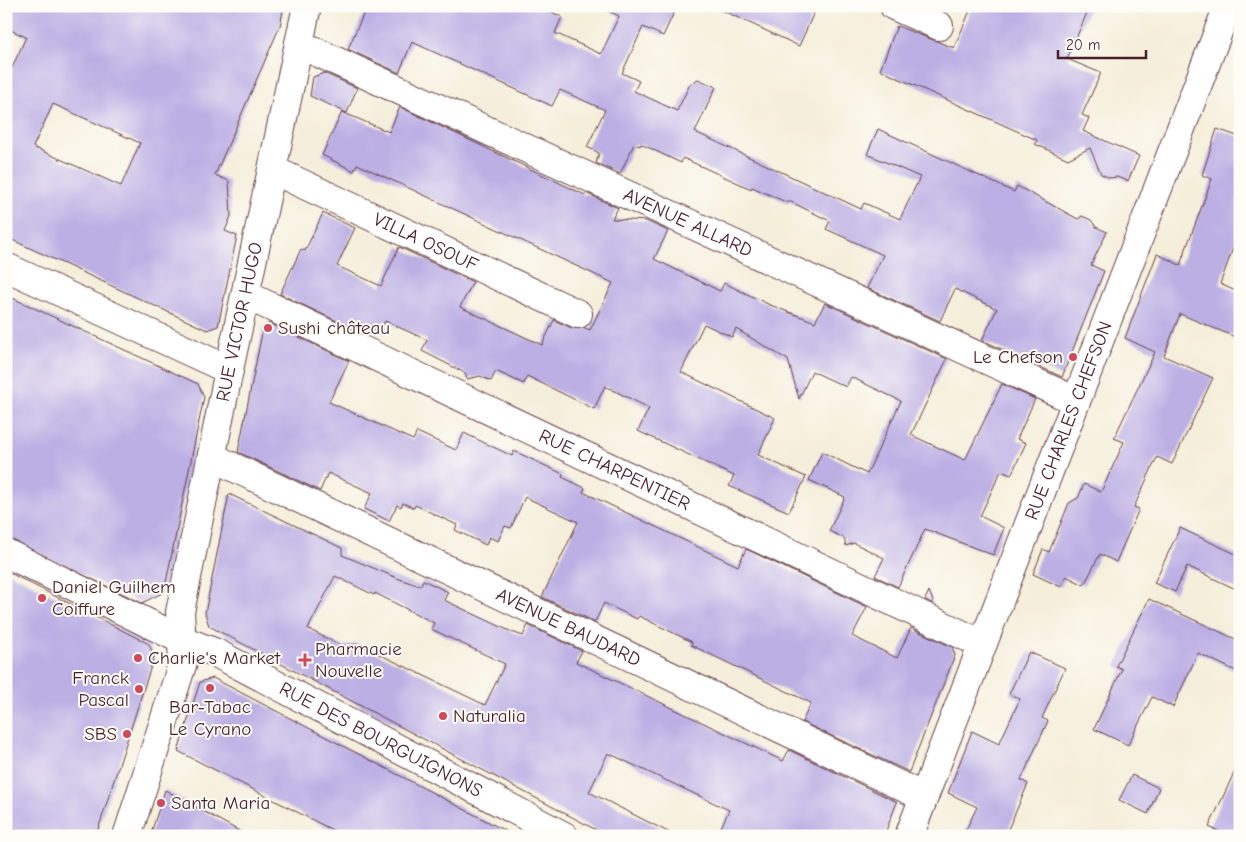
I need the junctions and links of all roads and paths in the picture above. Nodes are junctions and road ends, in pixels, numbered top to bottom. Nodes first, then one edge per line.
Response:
1 (307, 6) edge
2 (894, 6) edge
3 (1228, 6) edge
4 (939, 26) dead end
5 (299, 44) junction
6 (272, 170) junction
7 (6, 267) edge
8 (246, 295) junction
9 (578, 314) dead end
10 (229, 370) junction
11 (1076, 401) junction
12 (212, 457) junction
13 (6, 553) edge
14 (182, 640) junction
15 (982, 644) junction
16 (924, 797) junction
17 (127, 836) edge
18 (564, 836) edge
19 (909, 836) edge

1 - 5 street, RUE VICTOR HUGO
2 - 4 street
3 - 11 street, RUE CHARLES CHEFSON
5 - 6 street, RUE VICTOR HUGO
5 - 11 street, AVENUE ALLARD
6 - 8 street, RUE VICTOR HUGO
6 - 9 street, VILLA OSOUF
7 - 10 street
8 - 10 street, RUE VICTOR HUGO
8 - 15 street, RUE CHARPENTIER
10 - 12 street, RUE VICTOR HUGO
11 - 15 street, RUE CHARLES CHEFSON
12 - 14 street, RUE VICTOR HUGO
12 - 16 street, AVENUE BAUDARD
13 - 14 street, RUE DES BOURGUIGNONS
14 - 17 street, RUE VICTOR HUGO
14 - 18 street, RUE DES BOURGUIGNONS
15 - 16 street, RUE CHARLES CHEFSON
16 - 19 street, RUE CHARLES CHEFSON

